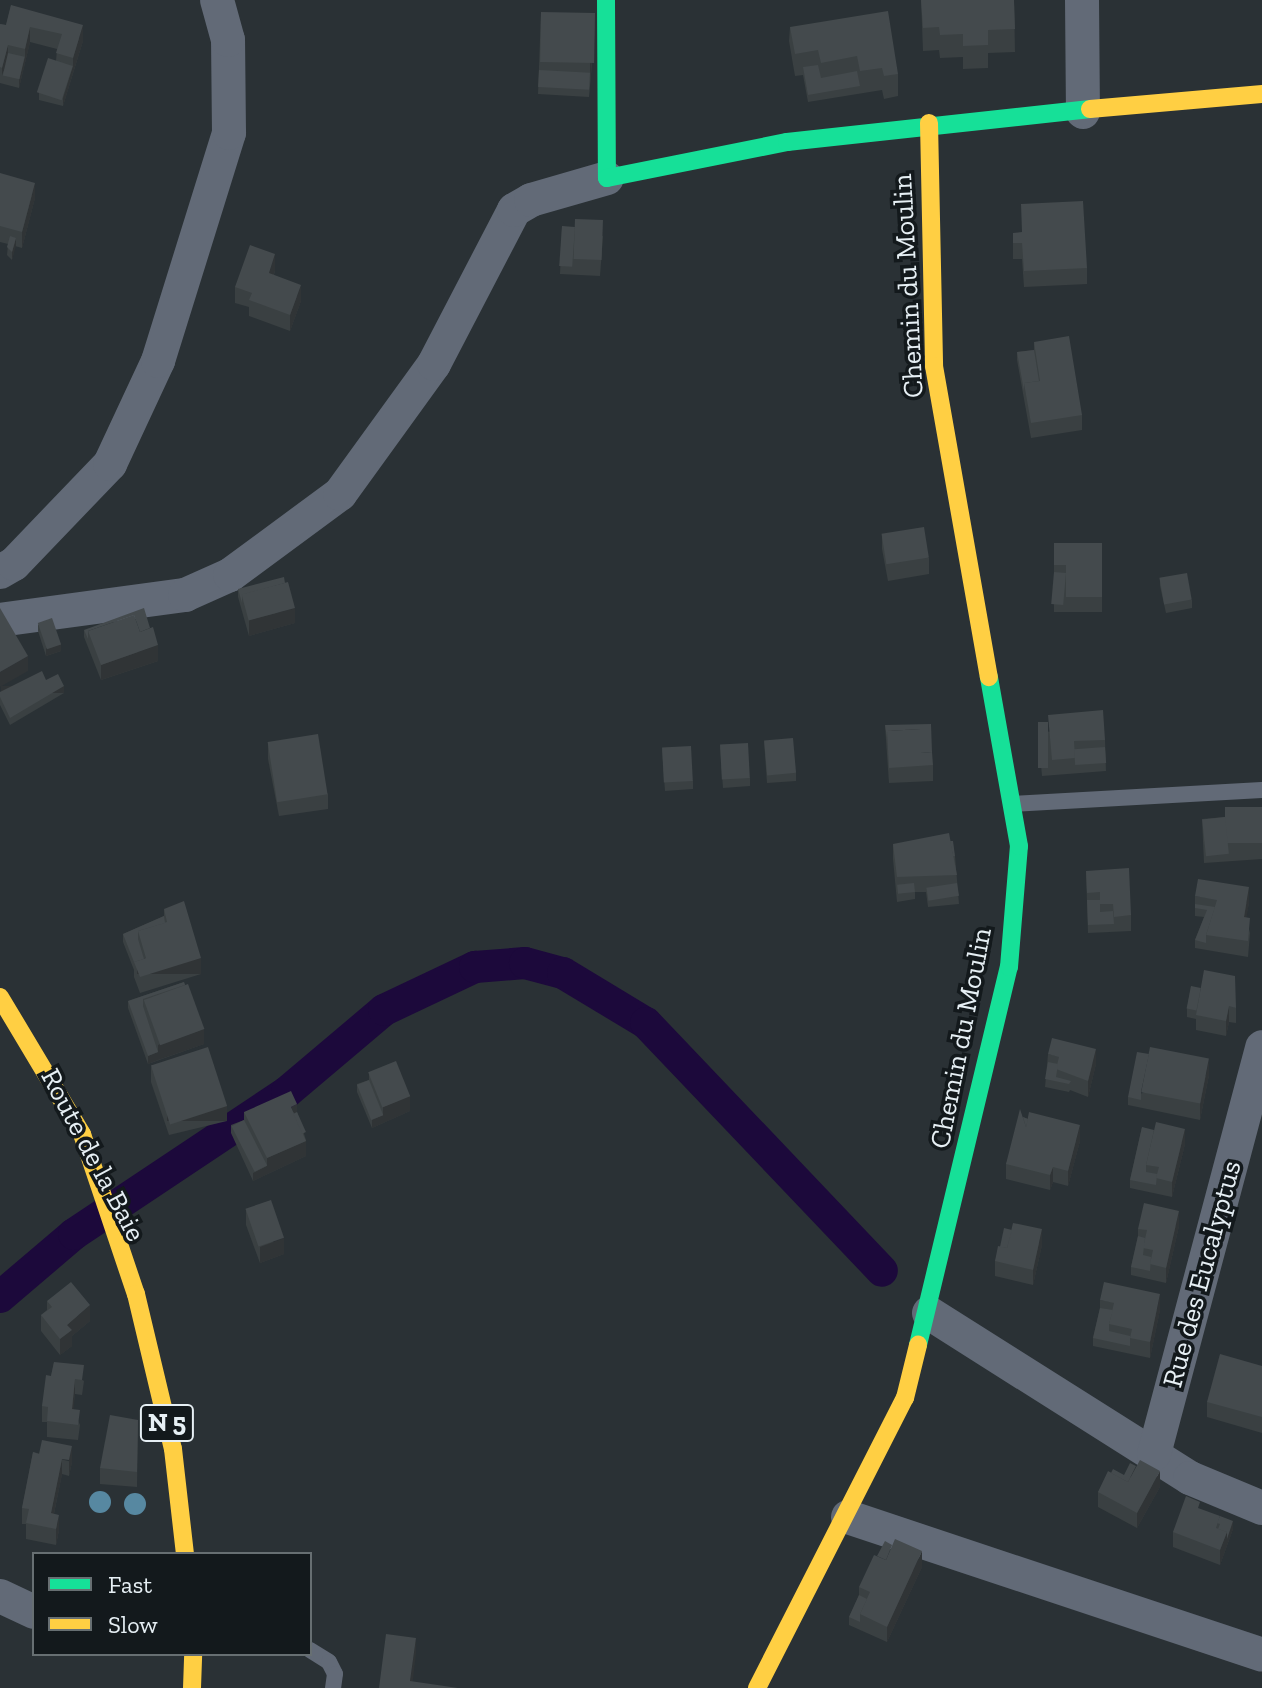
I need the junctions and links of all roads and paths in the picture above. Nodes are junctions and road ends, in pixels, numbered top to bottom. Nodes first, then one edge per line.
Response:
1 (217, 0) edge
2 (606, 0) edge
3 (1082, 0) edge
4 (1262, 94) edge
5 (1083, 112) junction
6 (929, 123) junction
7 (607, 178) junction
8 (0, 572) edge
9 (0, 620) edge
10 (1262, 790) edge
11 (1011, 804) junction
12 (0, 997) edge
13 (1262, 1047) edge
14 (74, 1175) dead end
15 (92, 1193) junction
16 (929, 1313) junction
17 (1154, 1454) junction
18 (1262, 1508) edge
19 (848, 1517) junction
20 (185, 1552) edge
21 (0, 1596) edge
22 (32, 1611) edge
23 (312, 1651) edge
24 (1262, 1655) edge
25 (193, 1656) edge
26 (192, 1688) edge
27 (333, 1688) edge
28 (757, 1688) edge

1 - 8 street
2 - 7 street
3 - 5 street
4 - 5 street
5 - 6 street
6 - 7 street
6 - 11 street, Chemin du Moulin
7 - 9 street
10 - 11 lane
11 - 16 street, Chemin du Moulin
12 - 15 street, Route de la Baie / N 5
13 - 17 street, Rue des Eucalyptus
14 - 15 street, Route de la Baie / N 5
15 - 20 street, Route de la Baie / N 5
16 - 17 street
16 - 19 street, Chemin du Moulin
17 - 18 street
19 - 24 street
19 - 28 street, Chemin du Moulin
21 - 22 street
23 - 27 lane
25 - 26 street

